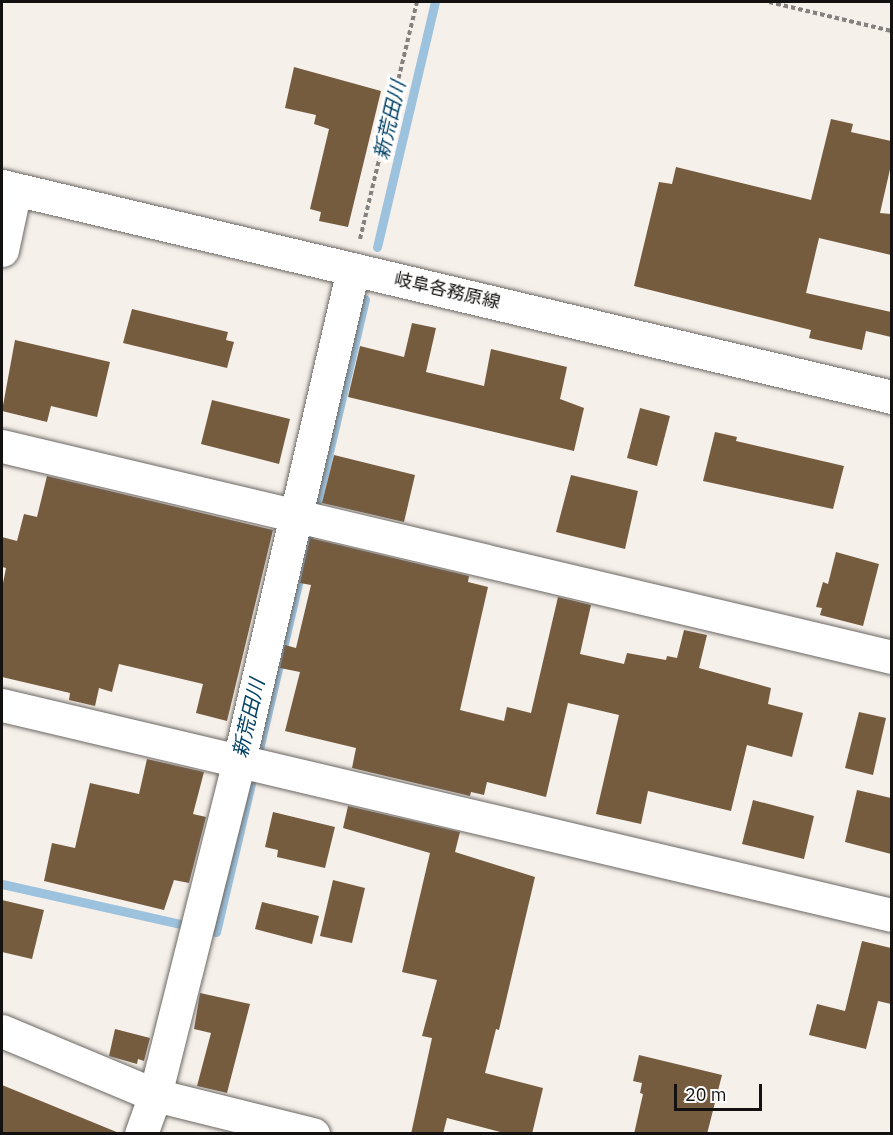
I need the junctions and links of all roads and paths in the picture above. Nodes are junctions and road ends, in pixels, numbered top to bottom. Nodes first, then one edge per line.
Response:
1 (417, 2) edge
2 (769, 2) edge
3 (891, 31) edge
4 (8, 187) edge
5 (2, 250) edge
6 (353, 269) junction
7 (891, 397) edge
8 (2, 446) edge
9 (297, 517) junction
10 (891, 657) edge
11 (2, 705) edge
12 (240, 761) junction
13 (891, 915) edge
14 (2, 1031) edge
15 (155, 1095) junction
16 (141, 1134) edge
17 (314, 1134) edge

1 - 6 path
2 - 3 path
4 - 5 street
4 - 6 street, 岐阜各務原線
6 - 7 street, 岐阜各務原線
6 - 9 street
8 - 9 street
9 - 10 street
9 - 12 street
11 - 12 street
12 - 13 street
12 - 15 street
14 - 15 street
15 - 16 street
15 - 17 street

